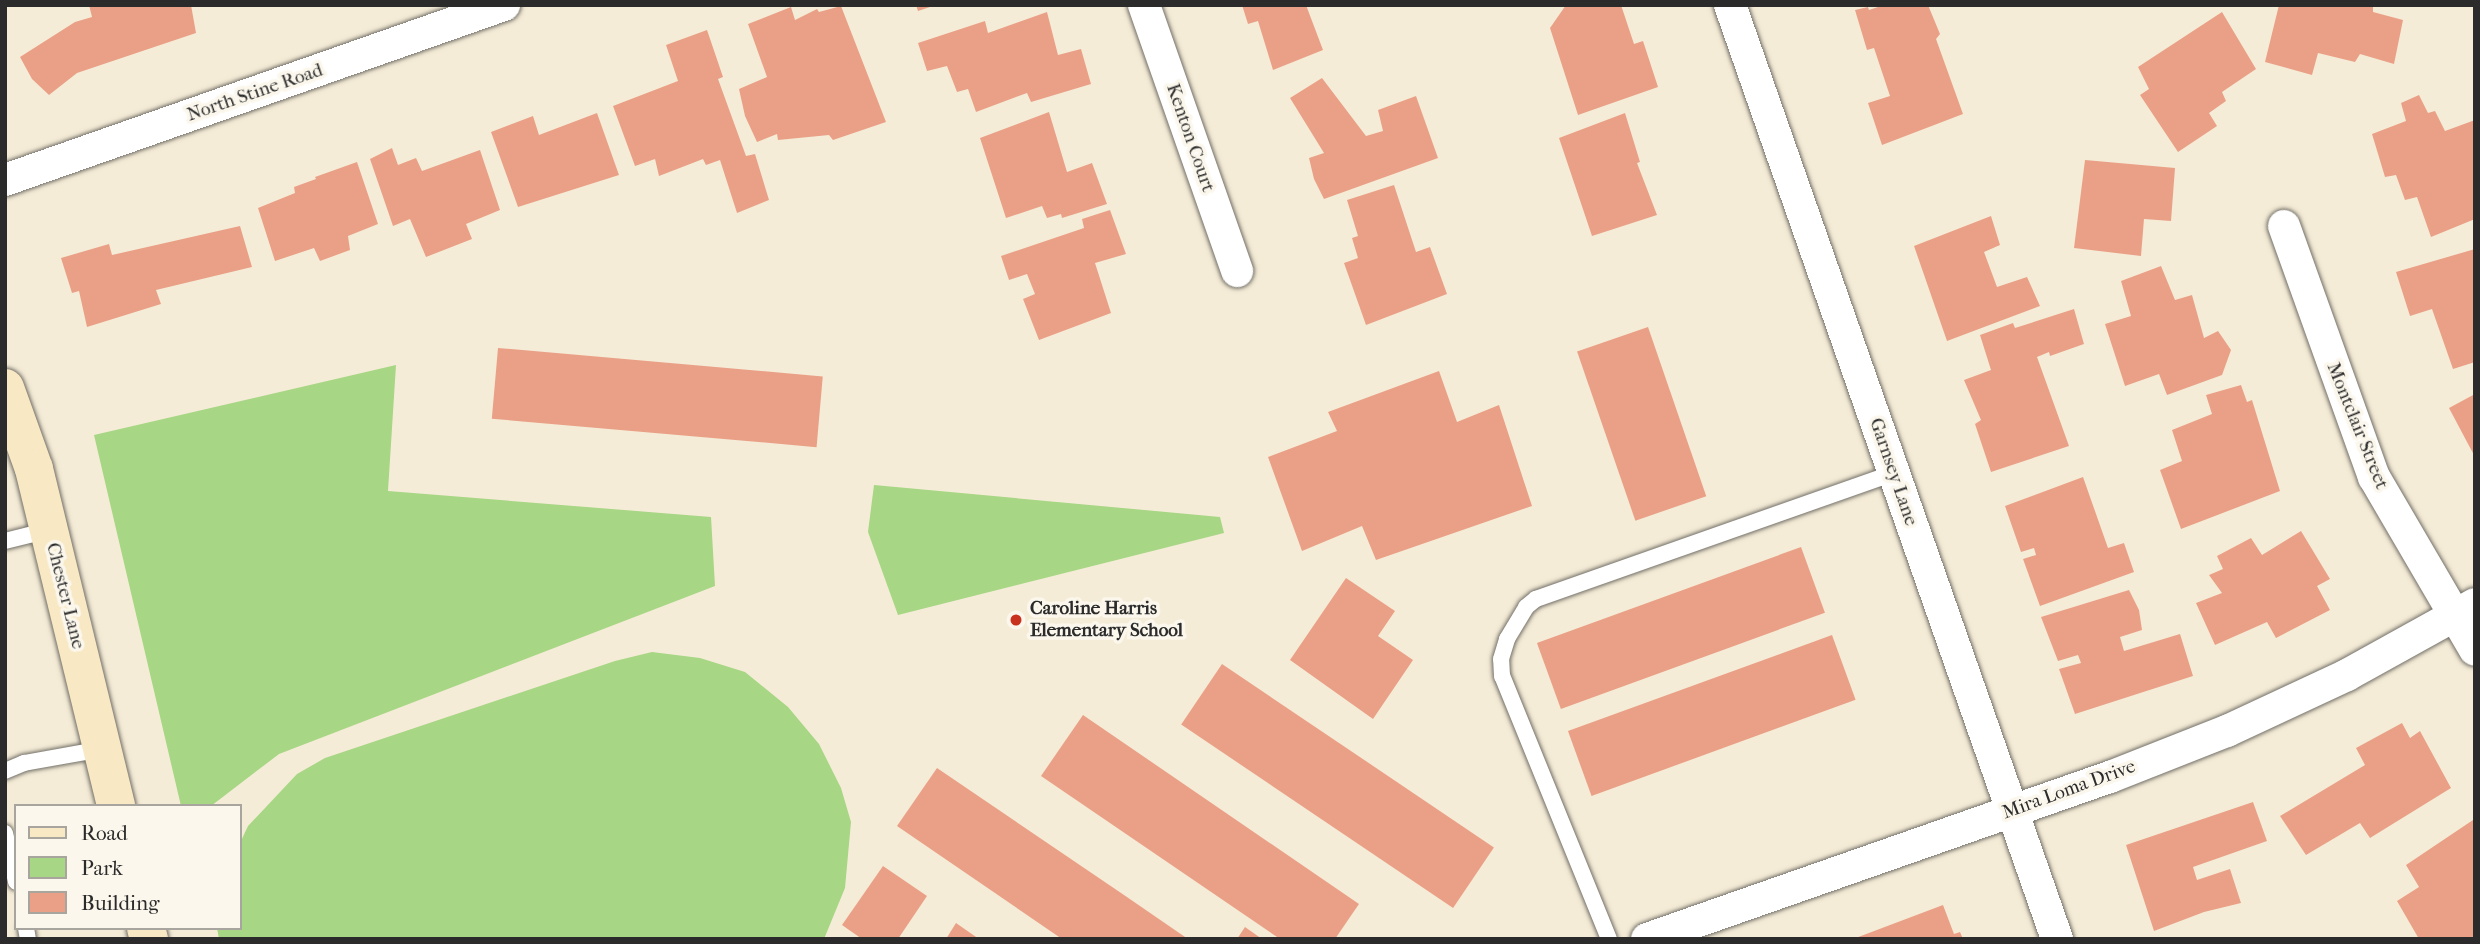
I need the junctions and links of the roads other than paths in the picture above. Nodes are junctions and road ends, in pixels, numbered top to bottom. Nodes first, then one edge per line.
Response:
1 (504, 5) edge
2 (1144, 5) edge
3 (1730, 5) edge
4 (5, 180) edge
5 (2284, 226) dead end
6 (1237, 271) dead end
7 (5, 388) edge
8 (1894, 473) junction
9 (49, 530) junction
10 (5, 541) edge
11 (2465, 610) edge
12 (2475, 650) edge
13 (102, 749) junction
14 (5, 771) edge
15 (116, 804) edge
16 (2012, 811) junction
17 (5, 833) edge
18 (14, 873) edge
19 (1609, 939) edge
20 (1647, 939) edge
21 (2057, 939) edge

1 - 4 street, North Stine Road
2 - 6 street, Kenton Court
3 - 8 street, Garnsey Lane
5 - 11 street, Montclair Street
7 - 9 street, Chester Lane
8 - 16 street, Garnsey Lane
8 - 19 lane
9 - 10 lane
9 - 13 street, Chester Lane
11 - 12 street, Montclair Street
11 - 16 street, Mira Loma Drive
13 - 14 lane
13 - 15 street, Chester Lane
16 - 20 street, Mira Loma Drive
16 - 21 street, Garnsey Lane
17 - 18 lane

